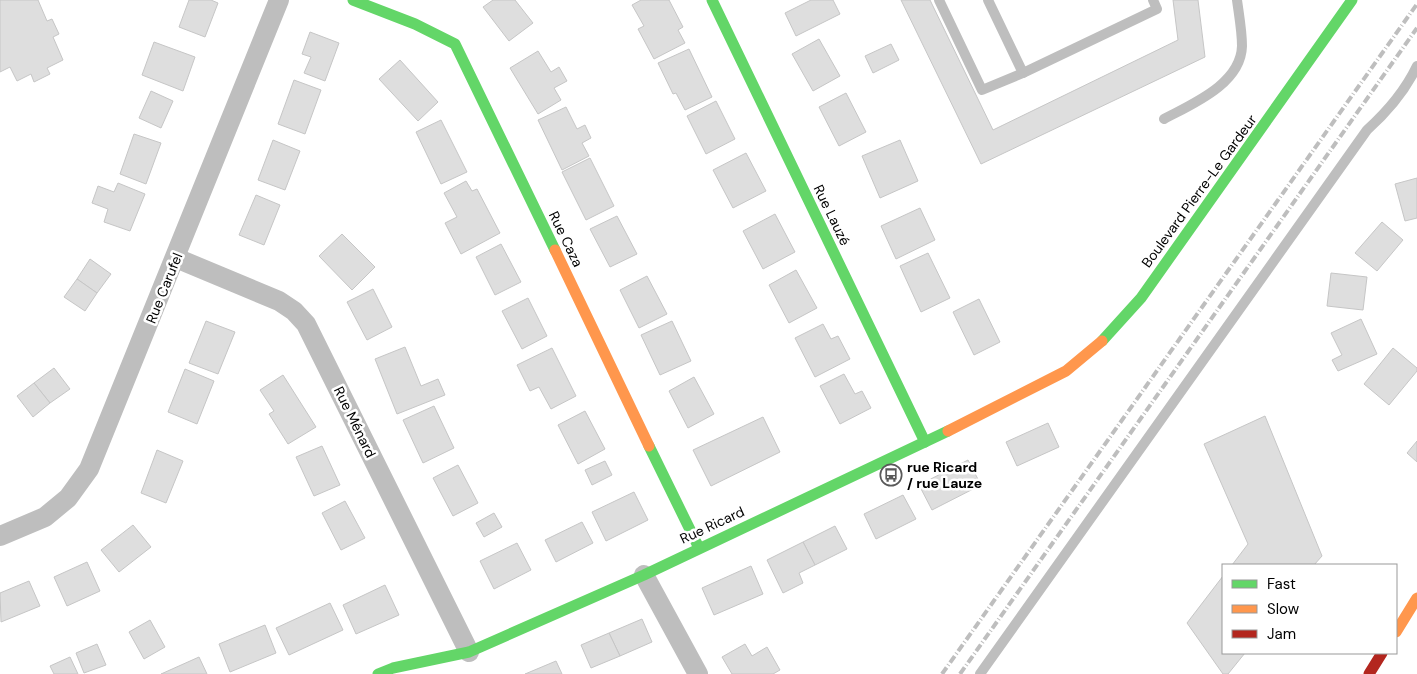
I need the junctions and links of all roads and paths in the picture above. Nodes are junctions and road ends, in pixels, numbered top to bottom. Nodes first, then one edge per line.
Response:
1 (279, 0) edge
2 (353, 0) edge
3 (712, 0) edge
4 (939, 0) edge
5 (988, 0) edge
6 (1153, 0) edge
7 (1237, 0) edge
8 (1352, 0) edge
9 (1417, 66) edge
10 (1023, 73) junction
11 (1164, 119) dead end
12 (176, 258) junction
13 (1050, 380) joint
14 (925, 442) junction
15 (0, 536) edge
16 (699, 548) junction
17 (644, 575) junction
18 (1417, 598) edge
19 (1397, 630) edge
20 (468, 652) junction
21 (1381, 654) edge
22 (389, 672) edge
23 (698, 674) edge
24 (980, 674) edge
25 (1369, 674) edge

1 - 12 street, Rue Carufel
2 - 16 street, Rue Caza
3 - 14 street, Rue Lauzé
4 - 10 lane
5 - 10 lane
6 - 10 lane
7 - 11 lane
8 - 13 street, Boulevard Pierre-Le Gardeur
9 - 24 lane
12 - 15 street, Rue Carufel
12 - 20 street, Rue Ménard
13 - 14 street, Rue Ricard
14 - 16 street, Rue Ricard
16 - 17 street, Rue Ricard
17 - 20 street, Rue Ricard
17 - 23 street
18 - 19 street
20 - 22 street, Rue Ricard
21 - 25 street

